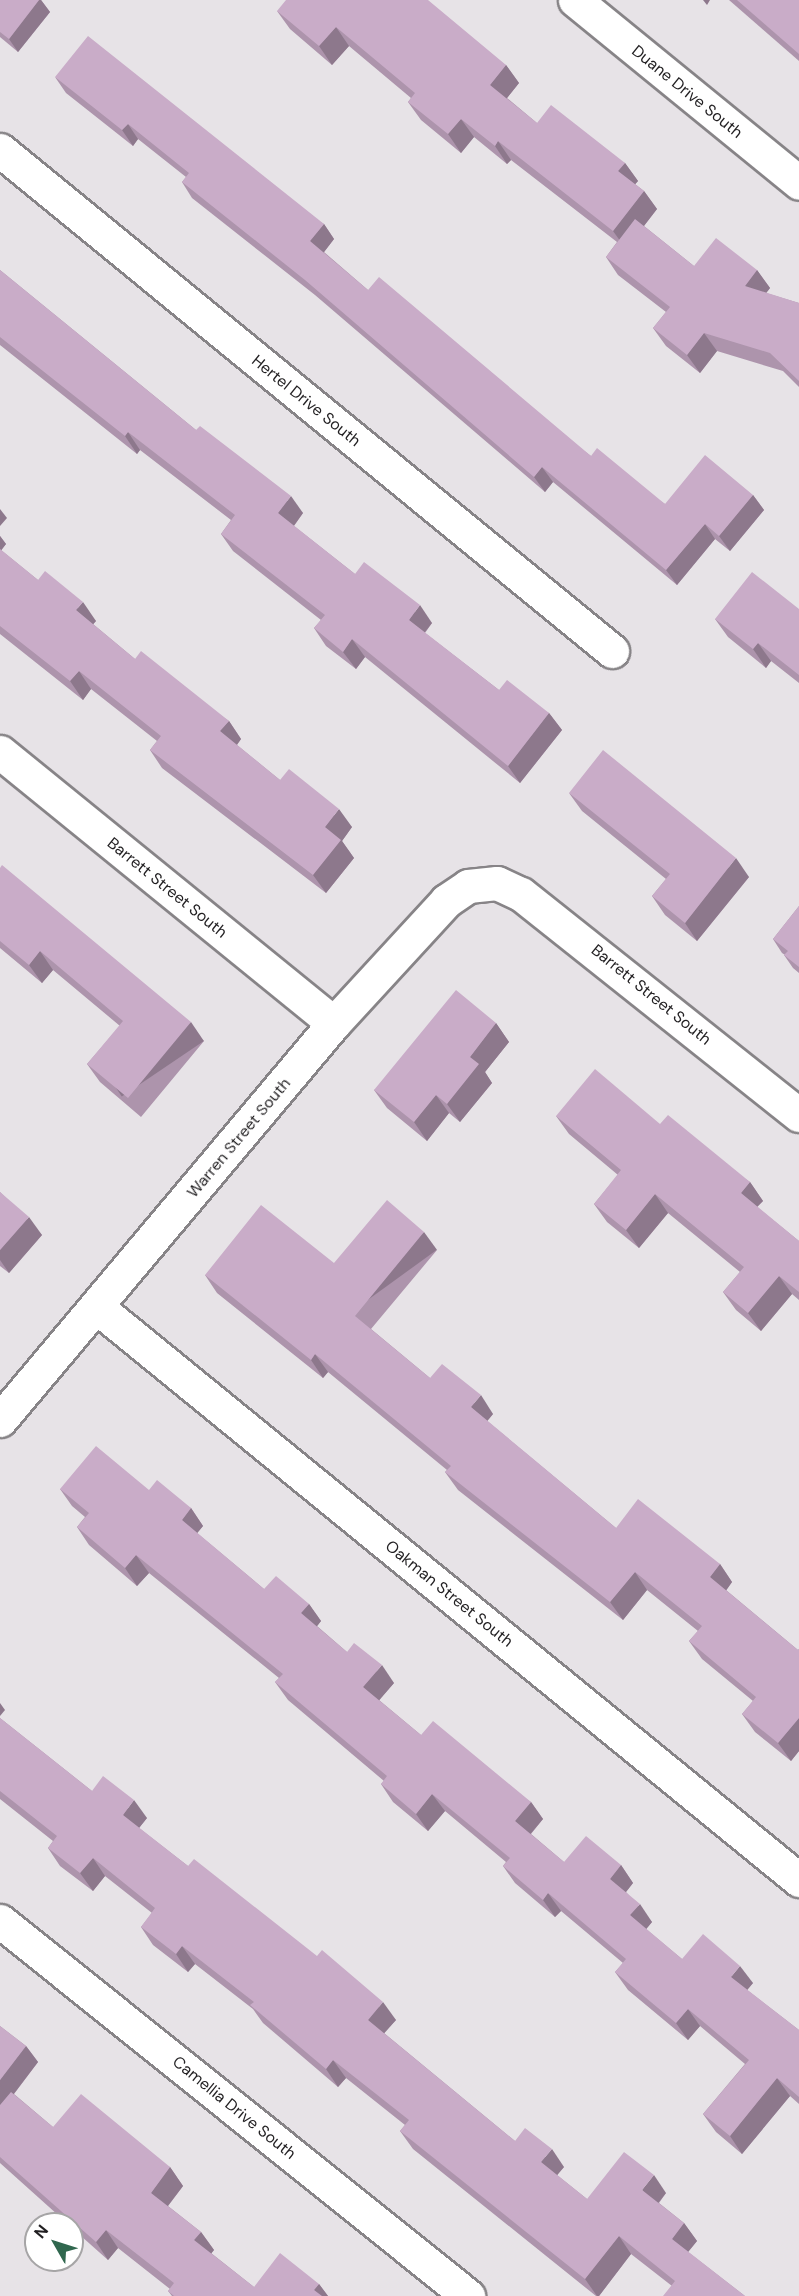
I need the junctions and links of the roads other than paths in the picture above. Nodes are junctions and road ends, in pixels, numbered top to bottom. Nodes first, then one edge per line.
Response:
1 (575, 0) edge
2 (0, 150) edge
3 (799, 183) edge
4 (612, 651) dead end
5 (0, 752) edge
6 (497, 883) joint
7 (334, 1023) junction
8 (799, 1115) edge
9 (98, 1308) junction
10 (11, 1383) edge
11 (0, 1419) edge
12 (799, 1880) edge
13 (0, 1921) edge
14 (468, 2296) edge

1 - 3 street, Duane Drive South
2 - 4 street, Hertel Drive South
5 - 7 street, Barrett Street South
6 - 7 street, Warren Street South
6 - 8 street, Barrett Street South
7 - 9 street, Warren Street South
9 - 10 street, Warren Street South
9 - 12 street, Oakman Street South
10 - 11 street, Warren Street South
13 - 14 street, Camellia Drive South

